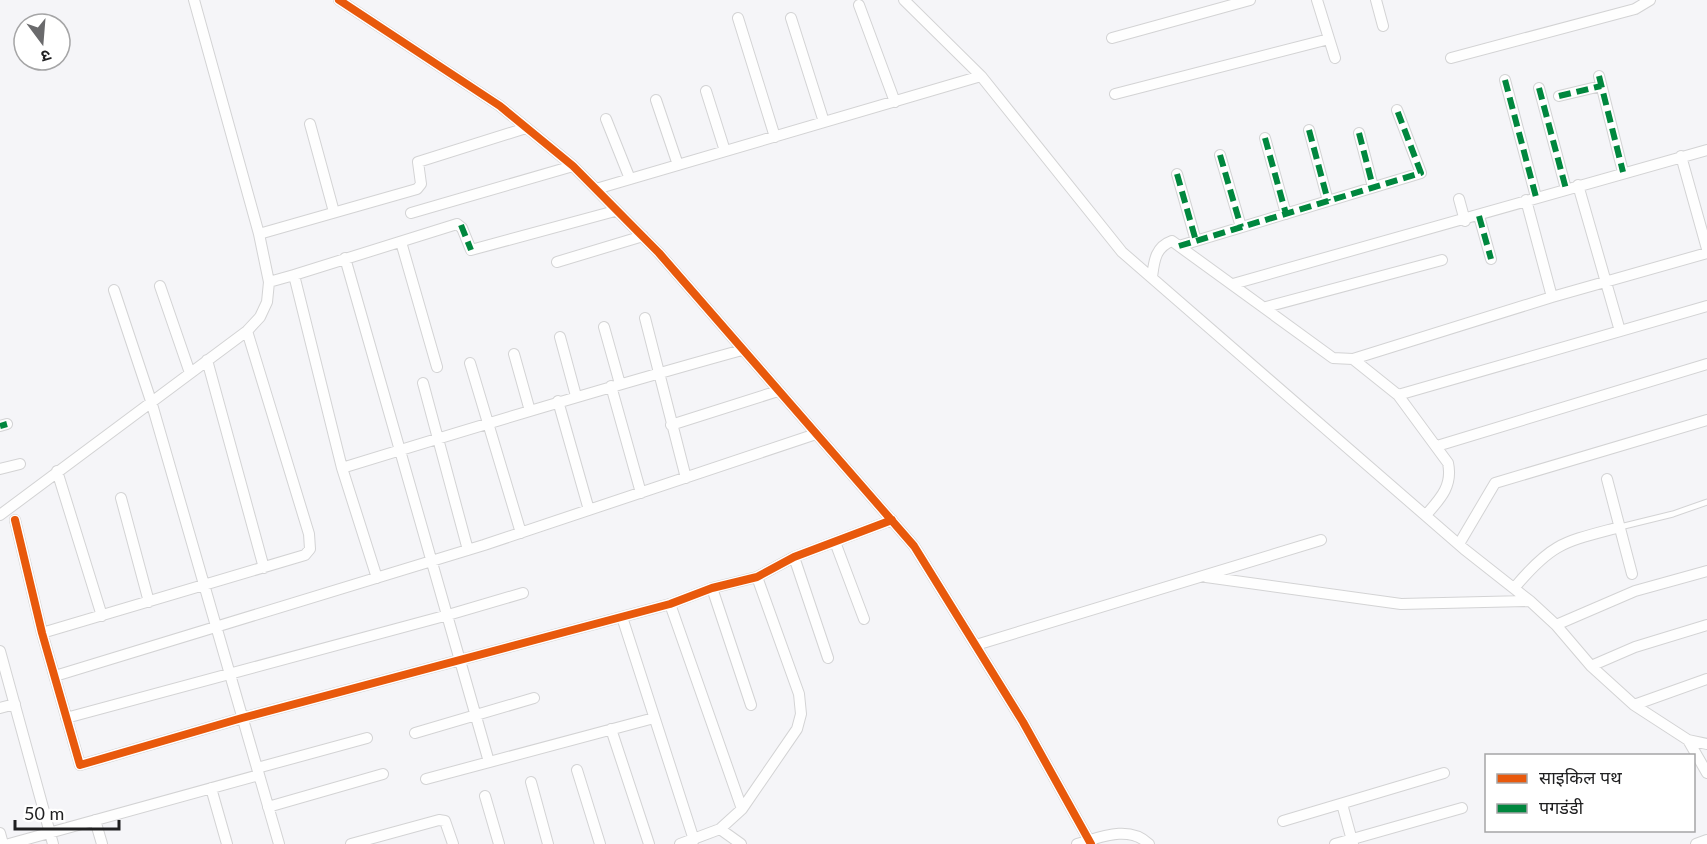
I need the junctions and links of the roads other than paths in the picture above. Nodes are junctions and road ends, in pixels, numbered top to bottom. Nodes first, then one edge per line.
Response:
1 (194, 0) edge
2 (341, 0) edge
3 (904, 0) edge
4 (1250, 0) edge
5 (1317, 0) edge
6 (1376, 0) edge
7 (1650, 0) edge
8 (859, 5) dead end
9 (738, 18) dead end
10 (791, 18) dead end
11 (1383, 26) dead end
12 (1112, 38) dead end
13 (1329, 39) junction
14 (1335, 58) dead end
15 (1451, 58) dead end
16 (981, 76) junction
17 (1505, 80) dead end
18 (1539, 88) dead end
19 (706, 91) dead end
20 (1115, 94) dead end
21 (1559, 96) dead end
22 (656, 100) dead end
23 (895, 102) junction
24 (1396, 110) dead end
25 (606, 118) dead end
26 (824, 122) junction
27 (310, 124) dead end
28 (526, 128) junction
29 (1309, 130) dead end
30 (1359, 133) dead end
31 (775, 137) junction
32 (1265, 138) dead end
33 (1707, 150) edge
34 (725, 151) junction
35 (1220, 155) dead end
36 (1681, 156) junction
37 (678, 165) junction
38 (573, 166) junction
39 (1623, 172) junction
40 (1177, 174) dead end
41 (630, 179) junction
42 (1578, 185) junction
43 (1373, 187) junction
44 (596, 189) junction
45 (1566, 189) junction
46 (1459, 199) dead end
47 (1531, 199) junction
48 (1328, 201) junction
49 (1702, 208) edge
50 (615, 211) junction
51 (334, 212) junction
52 (411, 213) dead end
53 (1286, 214) junction
54 (1479, 216) junction
55 (1465, 221) junction
56 (1241, 227) junction
57 (259, 234) junction
58 (643, 236) junction
59 (1196, 241) junction
60 (402, 242) junction
61 (1179, 246) junction
62 (1707, 251) edge
63 (345, 258) junction
64 (1491, 259) dead end
65 (1442, 260) dead end
66 (557, 262) dead end
67 (294, 275) junction
68 (1152, 278) junction
69 (1608, 280) junction
70 (269, 282) junction
71 (1233, 284) junction
72 (160, 286) dead end
73 (114, 290) dead end
74 (1552, 297) junction
75 (1707, 306) edge
76 (1266, 307) junction
77 (645, 318) dead end
78 (604, 327) dead end
79 (247, 331) junction
80 (1620, 331) junction
81 (560, 337) dead end
82 (742, 350) junction
83 (514, 354) dead end
84 (1353, 359) junction
85 (207, 360) junction
86 (470, 363) dead end
87 (1707, 364) edge
88 (437, 368) dead end
89 (190, 372) junction
90 (660, 372) junction
91 (423, 383) dead end
92 (616, 385) junction
93 (778, 391) junction
94 (1398, 395) junction
95 (576, 396) junction
96 (151, 401) junction
97 (558, 401) junction
98 (530, 411) junction
99 (1707, 420) edge
100 (489, 425) junction
101 (671, 425) junction
102 (816, 434) junction
103 (438, 438) junction
104 (1437, 446) junction
105 (398, 450) junction
106 (20, 464) dead end
107 (342, 468) junction
108 (0, 469) edge
109 (57, 471) junction
110 (686, 478) junction
111 (1607, 479) dead end
112 (641, 493) junction
113 (121, 498) dead end
114 (1707, 502) edge
115 (589, 510) junction
116 (0, 515) edge
117 (1426, 515) junction
118 (15, 520) dead end
119 (892, 520) junction
120 (1620, 527) junction
121 (522, 533) junction
122 (1321, 540) dead end
123 (835, 542) junction
124 (1459, 544) junction
125 (468, 550) junction
126 (795, 557) junction
127 (431, 561) junction
128 (264, 568) junction
129 (1707, 571) edge
130 (1632, 574) dead end
131 (1203, 576) junction
132 (757, 577) junction
133 (377, 578) junction
134 (204, 586) junction
135 (712, 588) junction
136 (1515, 588) junction
137 (523, 592) dead end
138 (1530, 601) junction
139 (149, 602) junction
140 (670, 604) junction
141 (102, 615) junction
142 (448, 615) junction
143 (622, 617) junction
144 (864, 619) dead end
145 (1556, 625) junction
146 (1707, 625) edge
147 (216, 626) junction
148 (42, 633) junction
149 (976, 645) junction
150 (0, 651) edge
151 (828, 658) dead end
152 (461, 659) junction
153 (1591, 666) junction
154 (229, 674) junction
155 (55, 676) junction
156 (1707, 679) edge
157 (534, 698) dead end
158 (15, 704) junction
159 (751, 705) dead end
160 (1634, 705) junction
161 (0, 708) edge
162 (477, 716) junction
163 (66, 718) junction
164 (242, 718) junction
165 (654, 718) junction
166 (611, 729) junction
167 (415, 733) dead end
168 (367, 738) dead end
169 (1688, 740) junction
170 (1707, 744) edge
171 (489, 762) junction
172 (576, 770) dead end
173 (258, 771) junction
174 (1444, 773) dead end
175 (1707, 773) edge
176 (383, 774) dead end
177 (426, 778) dead end
178 (531, 782) dead end
179 (211, 788) junction
180 (485, 796) dead end
181 (1342, 804) junction
182 (268, 807) junction
183 (1462, 808) dead end
184 (742, 809) junction
185 (95, 820) junction
186 (1283, 821) dead end
187 (720, 829) junction
188 (0, 833) edge
189 (52, 838) edge
190 (694, 840) junction
191 (1707, 840) edge
192 (1090, 842) edge
193 (1352, 842) edge
194 (3, 844) edge
195 (9, 844) edge
196 (102, 844) edge
197 (226, 844) edge
198 (279, 844) edge
199 (351, 844) edge
200 (453, 844) edge
201 (500, 844) edge
202 (548, 844) edge
203 (600, 844) edge
204 (649, 844) edge
205 (680, 844) edge
206 (741, 844) edge
207 (1077, 844) edge
208 (1149, 844) edge
209 (1335, 844) edge
210 (1696, 844) edge

1 - 57 street
2 - 28 street
3 - 16 street
4 - 12 street
5 - 13 street
6 - 11 street
7 - 15 street
8 - 23 street
9 - 31 street
10 - 26 street
13 - 14 street
13 - 20 street
16 - 23 street
16 - 68 street
17 - 47 street
18 - 45 street
19 - 34 street
21 - 39 street
22 - 37 street
23 - 26 street
24 - 43 street
25 - 41 street
26 - 31 street
27 - 51 street
28 - 38 street
28 - 51 street
29 - 48 street
30 - 43 street
31 - 34 street
32 - 53 street
33 - 36 street
34 - 37 street
35 - 56 street
36 - 39 street
36 - 49 street
37 - 41 street
38 - 44 street
38 - 52 street
39 - 42 street
40 - 59 street
41 - 44 street
42 - 45 street
42 - 69 street
43 - 48 street
44 - 50 street
45 - 47 street
46 - 55 street
47 - 54 street
47 - 74 street
48 - 53 street
49 - 62 street
50 - 58 street
50 - 60 street
51 - 57 street
53 - 56 street
54 - 55 street
54 - 64 street
55 - 71 street
56 - 59 street
57 - 70 street
58 - 66 street
58 - 82 street
59 - 61 street
60 - 63 street
60 - 88 street
61 - 68 street
61 - 71 street
62 - 69 street
63 - 67 street
63 - 105 street
65 - 76 street
67 - 70 street
67 - 107 street
68 - 117 street
69 - 74 street
69 - 80 street
70 - 79 street
71 - 76 street
72 - 89 street
73 - 96 street
74 - 84 street
75 - 80 street
76 - 84 street
77 - 90 street
78 - 92 street
79 - 85 street
79 - 128 street
80 - 94 street
81 - 95 street
82 - 90 street
82 - 93 street
83 - 98 street
84 - 94 street
85 - 89 street
85 - 128 street
86 - 100 street
87 - 104 street
89 - 96 street
90 - 92 street
90 - 101 street
91 - 103 street
92 - 95 street
92 - 112 street
93 - 101 street
93 - 102 street
94 - 104 street
95 - 97 street
96 - 109 street
96 - 134 street
97 - 98 street
97 - 115 street
98 - 100 street
99 - 124 street
100 - 103 street
100 - 121 street
101 - 110 street
102 - 110 street
102 - 119 street
103 - 105 street
103 - 125 street
104 - 117 street
105 - 107 street
105 - 127 street
106 - 108 street
107 - 133 street
109 - 116 street
109 - 141 street
110 - 112 street
111 - 120 street
112 - 115 street
113 - 139 street
114 - 120 lane
115 - 121 street
117 - 124 street
118 - 148 street
119 - 123 street
119 - 149 street
120 - 130 street
120 - 136 street
121 - 125 street
122 - 131 street
123 - 126 street
123 - 144 street
124 - 136 street
125 - 127 street
126 - 132 street
126 - 151 street
127 - 133 street
127 - 142 street
128 - 134 street
129 - 145 street
131 - 138 street
131 - 149 street
132 - 135 street
132 - 184 street
133 - 147 street
134 - 139 street
134 - 147 street
135 - 140 street
135 - 159 street
136 - 138 street
137 - 142 street
138 - 145 street
139 - 141 street
140 - 143 street
140 - 184 street
141 - 148 street
142 - 152 street
142 - 154 street
143 - 152 street
143 - 165 street
145 - 153 street
146 - 153 street
147 - 154 street
147 - 155 street
148 - 155 street
149 - 192 street
150 - 158 street
152 - 162 street
152 - 164 street
153 - 160 street
154 - 163 street
154 - 164 street
155 - 163 street
156 - 160 street
157 - 162 street
158 - 161 street
158 - 189 street
160 - 169 street
162 - 167 street
162 - 171 street
163 - 164 street
164 - 173 street
165 - 166 street
165 - 190 street
166 - 171 street
166 - 204 street
168 - 173 street
169 - 170 street
169 - 175 street
171 - 177 street
172 - 203 street
173 - 179 street
173 - 182 street
174 - 181 street
176 - 182 street
178 - 202 street
179 - 185 street
179 - 197 street
180 - 201 street
181 - 186 street
181 - 193 street
182 - 198 street
183 - 193 street
184 - 187 street
185 - 189 street
185 - 196 street
187 - 190 street
187 - 206 street
188 - 194 street
189 - 195 street
190 - 205 street
191 - 210 street
192 - 207 street
192 - 208 street
193 - 209 street
199 - 200 street

